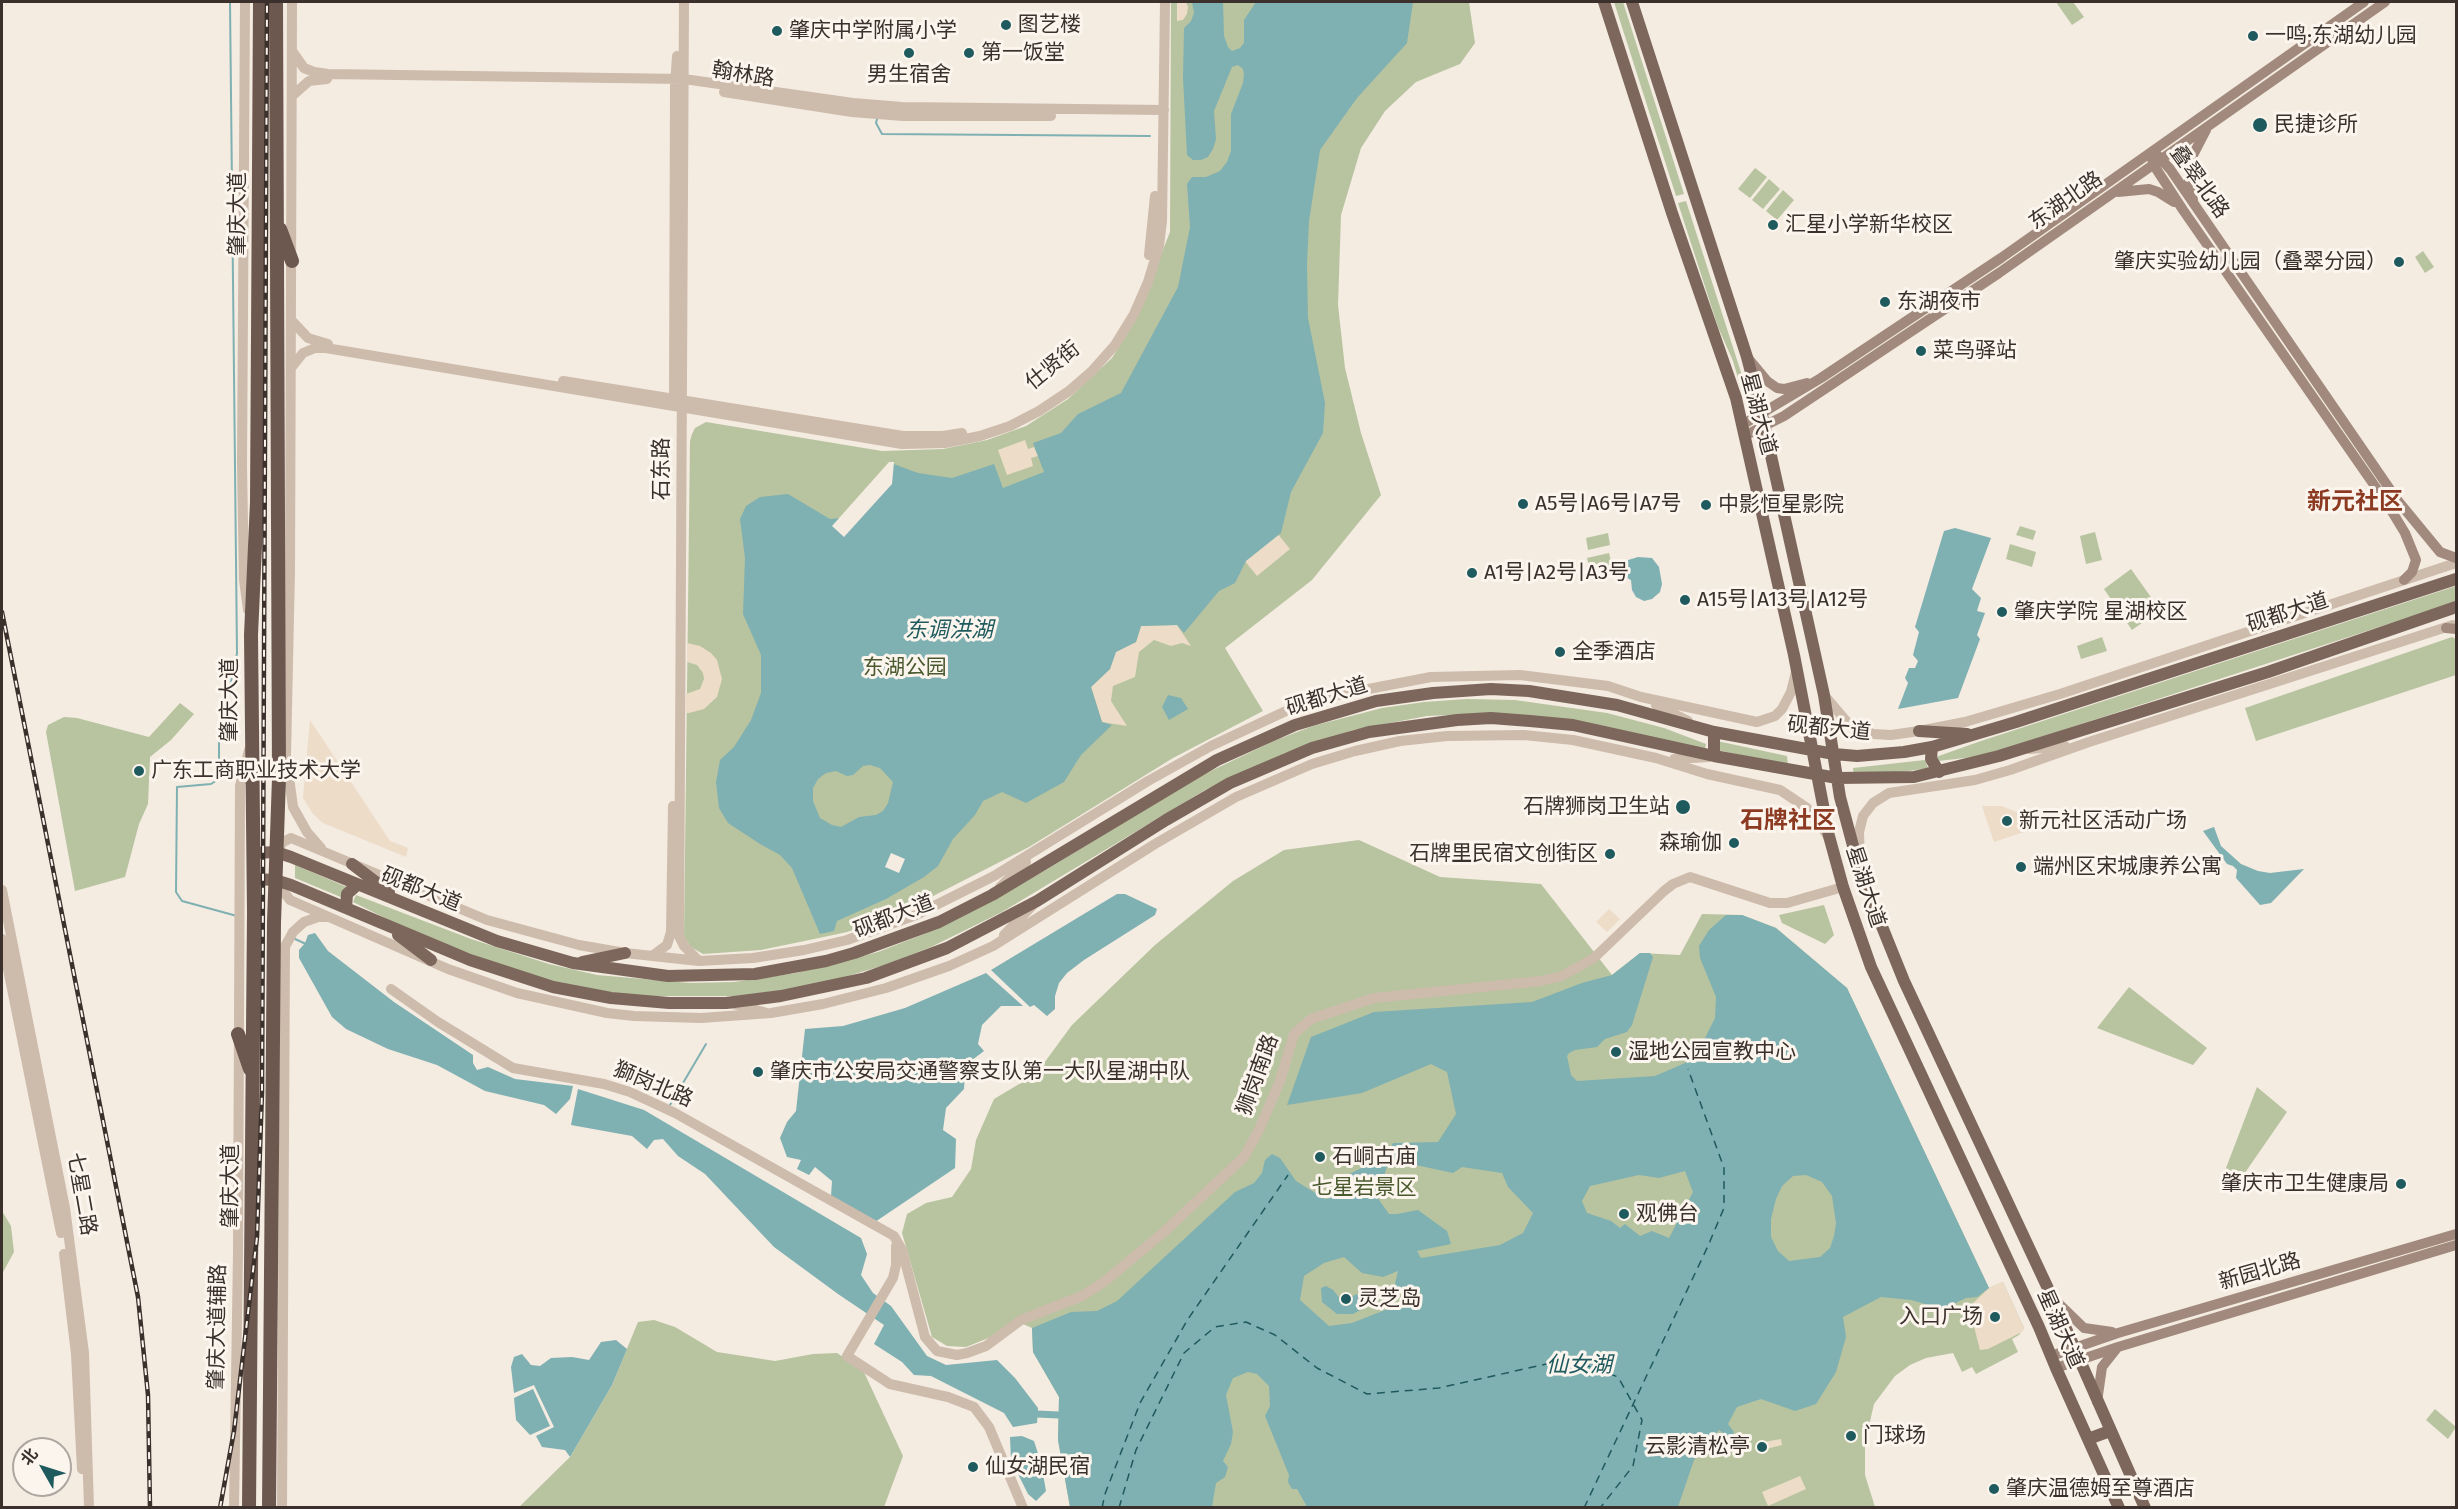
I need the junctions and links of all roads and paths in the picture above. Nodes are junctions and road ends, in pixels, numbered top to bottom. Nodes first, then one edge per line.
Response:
1 (245, 2) edge
2 (260, 2) edge
3 (276, 2) edge
4 (292, 2) edge
5 (677, 2) edge
6 (684, 2) edge
7 (1158, 2) edge
8 (1165, 2) edge
9 (1604, 2) edge
10 (1632, 2) edge
11 (2364, 2) edge
12 (2385, 2) edge
13 (292, 51) junction
14 (318, 76) junction
15 (679, 82) junction
16 (292, 96) junction
17 (1161, 113) junction
18 (2210, 124) junction
19 (2152, 151) junction
20 (2157, 161) junction
21 (2128, 175) junction
22 (2113, 193) junction
23 (2193, 203) junction
24 (2183, 210) junction
25 (277, 218) junction
26 (292, 261) junction
27 (292, 321) junction
28 (1747, 357) junction
29 (291, 368) junction
30 (1824, 383) junction
31 (678, 403) junction
32 (1764, 421) junction
33 (1743, 431) junction
34 (2419, 529) junction
35 (2405, 533) junction
36 (2457, 558) edge
37 (2457, 563) edge
38 (2457, 579) edge
39 (2404, 580) junction
40 (2373, 591) junction
41 (2457, 607) edge
42 (2321, 623) junction
43 (2453, 627) edge
44 (2425, 634) junction
45 (251, 635) junction
46 (2353, 641) junction
47 (1814, 647) junction
48 (1794, 654) junction
49 (1796, 671) junction
50 (2268, 672) junction
51 (2060, 694) junction
52 (1824, 695) junction
53 (1641, 697) junction
54 (2206, 706) junction
55 (1530, 721) junction
56 (2016, 722) junction
57 (1696, 726) junction
58 (278, 729) junction
59 (1919, 731) junction
60 (1714, 732) junction
61 (1977, 734) junction
62 (1573, 740) junction
63 (251, 742) junction
64 (2089, 742) junction
65 (1932, 747) junction
66 (1812, 749) junction
67 (2021, 750) junction
68 (1833, 754) junction
69 (286, 755) junction
70 (1714, 756) junction
71 (1656, 758) junction
72 (1939, 772) junction
73 (1816, 775) junction
74 (279, 778) junction
75 (1837, 778) junction
76 (1828, 836) junction
77 (1036, 851) junction
78 (276, 852) junction
79 (325, 852) junction
80 (254, 853) junction
81 (352, 864) junction
82 (1860, 872) junction
83 (254, 879) junction
84 (275, 880) junction
85 (1841, 883) junction
86 (357, 885) junction
87 (2, 890) edge
88 (992, 895) junction
89 (1037, 901) junction
90 (401, 902) junction
91 (346, 908) junction
92 (331, 916) junction
93 (382, 923) junction
94 (675, 934) junction
95 (2, 939) edge
96 (279, 945) junction
97 (993, 946) junction
98 (625, 953) junction
99 (652, 956) junction
100 (753, 958) junction
101 (431, 960) junction
102 (699, 961) junction
103 (573, 963) junction
104 (808, 965) junction
105 (11, 967) junction
106 (273, 968) junction
107 (391, 989) dead end
108 (284, 1001) junction
109 (726, 1003) junction
110 (771, 1013) junction
111 (238, 1034) junction
112 (253, 1079) junction
113 (245, 1141) junction
114 (2009, 1207) junction
115 (1988, 1217) junction
116 (2457, 1234) edge
117 (894, 1236) junction
118 (2457, 1245) edge
119 (2052, 1297) junction
120 (2168, 1319) junction
121 (2173, 1330) junction
122 (2118, 1333) junction
123 (2074, 1347) junction
124 (2118, 1347) junction
125 (2051, 1356) junction
126 (2079, 1359) junction
127 (2056, 1368) junction
128 (2097, 1402) junction
129 (2110, 1431) junction
130 (2088, 1439) junction
131 (83, 1508) edge
132 (89, 1508) edge
133 (234, 1508) edge
134 (249, 1508) edge
135 (269, 1508) edge
136 (282, 1508) edge
137 (1023, 1508) edge
138 (2120, 1508) edge
139 (2145, 1508) edge

1 - 45 street
2 - 45 highway, 肇庆大道
3 - 25 highway, 肇庆大道
4 - 13 street
5 - 15 street, 石东路
6 - 15 street, 石东路
7 - 17 street, 仕贤街
8 - 17 street
9 - 33 main road, 星湖大道
10 - 28 main road, 星湖大道
11 - 19 main road, 东湖北路
12 - 18 main road, 东湖北路
13 - 14 street
13 - 16 street
14 - 15 street, 翰林路
14 - 16 street
15 - 17 street, 翰林路
15 - 31 street, 石东路
16 - 26 street
17 - 31 street, 仕贤街
18 - 20 main road, 东湖北路
18 - 23 main road
19 - 20 main road, 叠翠北路
19 - 21 main road, 东湖北路
20 - 21 main road, 东湖北路
20 - 23 main road, 叠翠北路
20 - 24 main road, 叠翠北路
21 - 22 main road, 东湖北路
21 - 30 main road, 东湖北路
22 - 24 main road
22 - 30 main road, 东湖北路
23 - 24 main road
23 - 34 main road, 叠翠北路
24 - 35 main road, 叠翠北路
25 - 26 highway
25 - 58 highway, 肇庆大道
26 - 27 street
27 - 29 street
27 - 31 street
28 - 30 main road
28 - 32 main road, 星湖大道
29 - 31 street
29 - 69 street
30 - 32 main road, 东湖北路
31 - 94 street, 石东路
32 - 33 main road, 东湖北路
32 - 47 main road, 星湖大道
33 - 48 main road, 星湖大道
34 - 35 main road
34 - 36 main road, 叠翠北路
35 - 39 main road, 叠翠北路
37 - 39 street, 砚都大道
38 - 42 main road, 砚都大道
39 - 40 street, 砚都大道
40 - 42 street
40 - 51 street, 砚都大道
41 - 46 main road, 砚都大道
42 - 56 main road, 砚都大道
43 - 44 street
44 - 46 street
44 - 54 street
45 - 63 highway, 肇庆大道
46 - 50 main road, 砚都大道
47 - 48 main road
47 - 52 main road, 星湖大道
48 - 49 main road, 星湖大道
49 - 53 street
49 - 66 main road, 星湖大道
50 - 54 street
50 - 67 main road, 砚都大道
51 - 56 street
51 - 59 street, 砚都大道
52 - 59 street, 砚都大道
52 - 68 main road, 星湖大道
53 - 57 street
53 - 77 street
54 - 64 street
55 - 62 street
55 - 70 main road, 砚都大道
55 - 89 main road, 砚都大道
56 - 61 main road, 砚都大道
57 - 60 main road, 砚都大道
57 - 88 main road, 砚都大道
58 - 69 street
58 - 74 highway, 肇庆大道
59 - 61 main road
60 - 66 main road, 砚都大道
60 - 70 main road
61 - 65 main road, 砚都大道
62 - 71 street
62 - 97 street
63 - 80 highway, 肇庆大道
63 - 111 street, 肇庆大道辅路
64 - 67 street
64 - 82 street
65 - 68 main road, 砚都大道
65 - 72 main road
66 - 68 main road, 砚都大道
66 - 73 main road, 星湖大道
67 - 72 main road, 砚都大道
68 - 75 main road, 星湖大道
69 - 74 street
69 - 79 street
70 - 71 street
70 - 73 main road, 砚都大道
71 - 76 street
72 - 75 main road, 砚都大道
73 - 75 main road, 砚都大道
73 - 76 main road, 星湖大道
74 - 78 highway, 肇庆大道
75 - 82 main road, 星湖大道
76 - 85 main road, 星湖大道
77 - 88 street
77 - 100 street
78 - 79 street
78 - 80 main road, 砚都大道
78 - 84 highway, 肇庆大道
78 - 86 main road, 砚都大道
79 - 81 street
80 - 83 highway, 肇庆大道
81 - 90 main road
81 - 98 street
82 - 85 main road
82 - 114 main road, 星湖大道
83 - 84 main road, 砚都大道
83 - 112 highway, 肇庆大道
84 - 91 main road, 砚都大道
84 - 92 street
84 - 96 highway, 肇庆大道
85 - 115 main road, 星湖大道
85 - 117 street, 狮岗南路
86 - 90 main road, 砚都大道
86 - 91 main road
87 - 105 street, 七星二路
88 - 104 main road, 砚都大道
89 - 97 street
89 - 109 main road, 砚都大道
90 - 103 main road, 砚都大道
91 - 93 main road, 砚都大道
92 - 96 street
92 - 101 street
93 - 101 main road
93 - 109 main road, 砚都大道
94 - 99 street
94 - 102 street
95 - 105 street, 七星二路
96 - 106 highway, 肇庆大道
96 - 108 street
97 - 110 street
98 - 99 street
98 - 103 main road
99 - 102 street
100 - 102 street
100 - 104 street
101 - 110 street
103 - 104 main road, 砚都大道
105 - 131 street, 七星二路
105 - 132 street, 七星二路
106 - 108 street
106 - 135 highway, 肇庆大道
107 - 117 street, 獅岗北路
108 - 136 street
109 - 110 street
111 - 112 highway
111 - 113 street, 肇庆大道辅路
112 - 113 highway, 肇庆大道
113 - 133 street, 肇庆大道辅路
113 - 134 highway, 肇庆大道
114 - 115 main road
114 - 119 main road, 星湖大道
115 - 125 main road, 星湖大道
116 - 120 main road, 新园北路
117 - 137 street
118 - 121 main road, 新园北路
119 - 122 main road
119 - 123 main road, 星湖大道
120 - 121 main road
120 - 122 main road, 新园北路
121 - 124 main road, 新园北路
122 - 123 main road, 新园北路
123 - 125 main road, 新园北路
123 - 126 main road, 星湖大道
124 - 126 main road, 新园北路
124 - 128 main road
125 - 127 main road, 星湖大道
126 - 127 main road, 新园北路
126 - 128 main road, 星湖大道
127 - 130 main road, 星湖大道
128 - 129 main road, 星湖大道
129 - 130 main road
129 - 139 main road, 星湖大道
130 - 138 main road, 星湖大道

